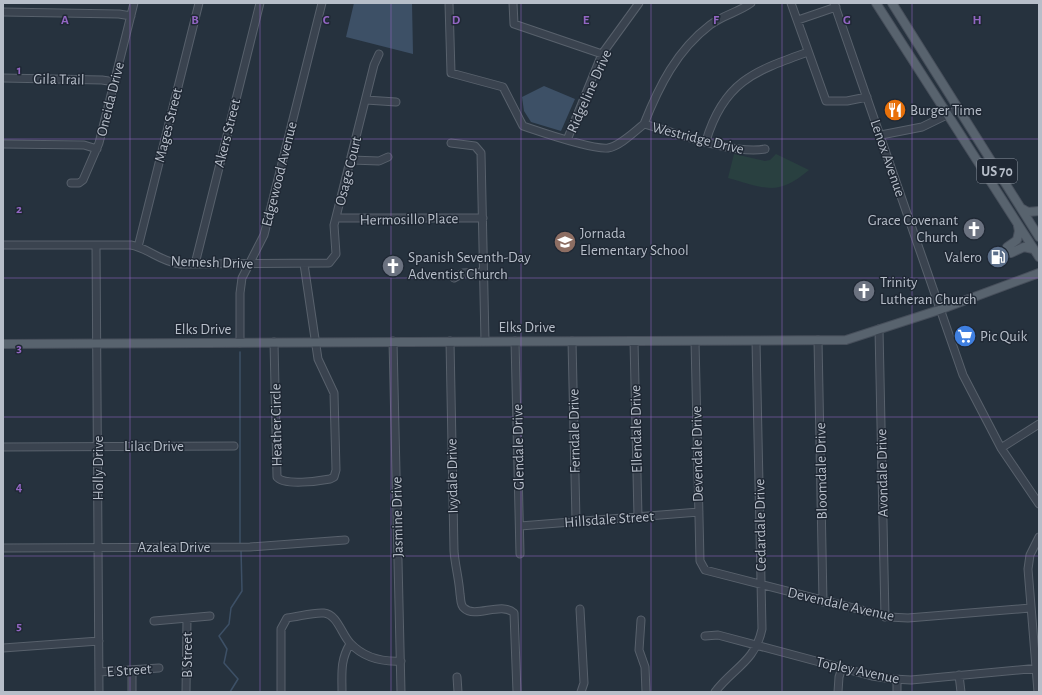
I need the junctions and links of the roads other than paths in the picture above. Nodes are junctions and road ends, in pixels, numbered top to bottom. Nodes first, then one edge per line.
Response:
1 (134, 3) edge
2 (199, 3) edge
3 (260, 3) edge
4 (322, 3) edge
5 (449, 3) edge
6 (513, 3) edge
7 (638, 3) edge
8 (751, 3) edge
9 (791, 3) edge
10 (876, 3) edge
11 (892, 3) edge
12 (835, 5) edge
13 (3, 12) edge
14 (131, 16) junction
15 (798, 20) junction
16 (808, 52) junction
17 (379, 54) dead end
18 (602, 54) junction
19 (3, 78) edge
20 (115, 82) junction
21 (867, 97) junction
22 (366, 100) junction
23 (396, 102) dead end
24 (959, 109) junction
25 (946, 115) junction
26 (644, 124) junction
27 (881, 135) junction
28 (567, 140) junction
29 (706, 141) junction
30 (451, 143) dead end
31 (3, 144) edge
32 (97, 149) junction
33 (765, 149) dead end
34 (388, 157) dead end
35 (351, 160) junction
36 (71, 183) dead end
37 (1021, 208) junction
38 (1039, 211) edge
39 (1039, 216) edge
40 (336, 218) junction
41 (483, 218) junction
42 (1018, 225) junction
43 (1037, 235) edge
44 (3, 245) edge
45 (96, 245) junction
46 (138, 247) junction
47 (1033, 249) junction
48 (1039, 258) edge
49 (195, 264) junction
50 (248, 264) junction
51 (304, 264) junction
52 (484, 272) junction
53 (1039, 272) edge
54 (454, 278) dead end
55 (939, 310) junction
56 (879, 329) junction
57 (818, 340) junction
58 (450, 341) junction
59 (486, 341) junction
60 (515, 341) junction
61 (572, 341) junction
62 (634, 341) junction
63 (695, 341) junction
64 (756, 341) junction
65 (274, 342) junction
66 (316, 342) junction
67 (394, 342) junction
68 (97, 343) junction
69 (240, 343) junction
70 (3, 344) edge
71 (1039, 424) edge
72 (234, 446) dead end
73 (3, 447) edge
74 (98, 447) junction
75 (1001, 448) junction
76 (1039, 504) edge
77 (699, 512) junction
78 (638, 517) junction
79 (576, 522) junction
80 (520, 526) junction
81 (1039, 537) edge
82 (345, 540) dead end
83 (98, 547) junction
84 (3, 548) edge
85 (520, 554) dead end
86 (702, 568) joint
87 (762, 586) junction
88 (824, 602) junction
89 (1030, 608) junction
90 (580, 609) dead end
91 (210, 616) dead end
92 (885, 617) junction
93 (187, 619) junction
94 (641, 620) dead end
95 (154, 622) dead end
96 (705, 636) dead end
97 (99, 641) junction
98 (350, 644) junction
99 (758, 645) junction
100 (3, 648) edge
101 (400, 662) junction
102 (159, 668) dead end
103 (842, 668) junction
104 (1038, 668) edge
105 (132, 670) junction
106 (99, 672) junction
107 (959, 675) junction
108 (458, 677) dead end
109 (896, 680) junction
110 (99, 692) edge
111 (132, 692) edge
112 (186, 692) edge
113 (281, 692) edge
114 (342, 692) edge
115 (401, 692) edge
116 (458, 692) edge
117 (517, 692) edge
118 (582, 692) edge
119 (646, 692) edge
120 (714, 692) edge
121 (838, 692) edge
122 (897, 692) edge
123 (960, 692) edge
124 (1038, 692) edge

1 - 14 street, Oneida Drive
2 - 46 street, Mages Street
3 - 49 street, Akers Street
4 - 50 street, Edgewood Avenue
5 - 28 street, Westridge Drive
6 - 18 street
7 - 18 street, Ridgeline Drive
8 - 26 street
9 - 15 street
10 - 25 main road, US 70
11 - 24 main road, US 70
12 - 15 street
12 - 21 street, Lenox Avenue
13 - 14 street
14 - 20 street, Oneida Drive
15 - 16 street
16 - 21 street
16 - 29 street
17 - 22 street, Osage Court
18 - 28 street, Ridgeline Drive
19 - 20 street, Gila Trail
20 - 32 street, Oneida Drive
21 - 27 street, Lenox Avenue
22 - 23 street
22 - 35 street, Osage Court
24 - 25 street
24 - 37 main road, US 70
25 - 27 street
25 - 42 main road, US 70
26 - 28 street, Westridge Drive
26 - 29 street, Westridge Drive
27 - 55 street, Lenox Avenue
29 - 33 street, Westridge Drive
30 - 41 street
31 - 32 street
32 - 36 street, Oneida Drive
34 - 35 street
35 - 40 street, Osage Court
37 - 38 main road
37 - 43 main road, US 70
39 - 43 main road
40 - 41 street, Hermosillo Place
40 - 51 street, Osage Court
41 - 52 street
42 - 47 main road, US 70
42 - 47 main road
44 - 45 street, Nemesh Drive
45 - 46 street, Nemesh Drive
45 - 68 street, Holly Drive
46 - 49 street, Nemesh Drive
47 - 48 main road, US 70
49 - 50 street, Nemesh Drive
50 - 51 street, Nemesh Drive
50 - 69 street, Edgewood Avenue
51 - 66 street
52 - 54 street
52 - 59 street
53 - 55 main road, Elks Drive
55 - 56 main road, Elks Drive
55 - 75 street, Lenox Avenue
56 - 57 main road, Elks Drive
56 - 92 street, Avondale Drive
57 - 64 main road, Elks Drive
57 - 88 street, Bloomdale Drive
58 - 59 main road, Elks Drive
58 - 67 main road, Elks Drive
58 - 117 street, Ivydale Drive
59 - 60 main road, Elks Drive
60 - 61 main road, Elks Drive
60 - 80 street, Glendale Drive
61 - 62 main road, Elks Drive
61 - 79 street, Ferndale Drive
62 - 63 main road, Elks Drive
62 - 78 street, Ellendale Drive
63 - 64 main road, Elks Drive
63 - 77 street, Devendale Drive
64 - 87 street, Cedardale Drive
65 - 66 main road, Elks Drive
65 - 66 street, Heather Circle
65 - 69 main road, Elks Drive
66 - 67 main road, Elks Drive
67 - 101 street, Jasmine Drive
68 - 69 main road, Elks Drive
68 - 70 main road, Elks Drive
68 - 74 street, Holly Drive
71 - 75 street
72 - 74 street, Lilac Drive
73 - 74 street, Lilac Drive
74 - 83 street, Holly Drive
75 - 76 street, Lenox Avenue
77 - 78 street, Hillsdale Street
77 - 86 street, Devendale Drive
78 - 79 street, Hillsdale Street
79 - 80 street, Hillsdale Street
80 - 85 street, Glendale Drive
81 - 89 street
82 - 83 street, Azalea Drive
83 - 84 street, Azalea Drive
83 - 97 street, Holly Drive
86 - 87 street, Devendale Avenue
87 - 88 street, Devendale Avenue
87 - 99 street, Cedardale Drive
88 - 92 street, Devendale Avenue
89 - 92 street, Devendale Avenue
89 - 104 street
90 - 118 street
91 - 93 street
93 - 95 street
93 - 112 street, B Street
94 - 119 street
96 - 99 street, Topley Avenue
97 - 100 street
97 - 106 street, Holly Drive
98 - 101 street
98 - 113 street
98 - 114 street
99 - 103 street, Topley Avenue
99 - 120 street, Cedardale Drive
101 - 115 street, Jasmine Drive
102 - 105 street, E Street
103 - 109 street, Topley Avenue
103 - 121 street
104 - 107 street, Topley Avenue
104 - 124 street
105 - 106 street, E Street
105 - 111 street
106 - 110 street, Holly Drive
107 - 109 street, Topley Avenue
107 - 123 street
108 - 116 street
109 - 122 street

